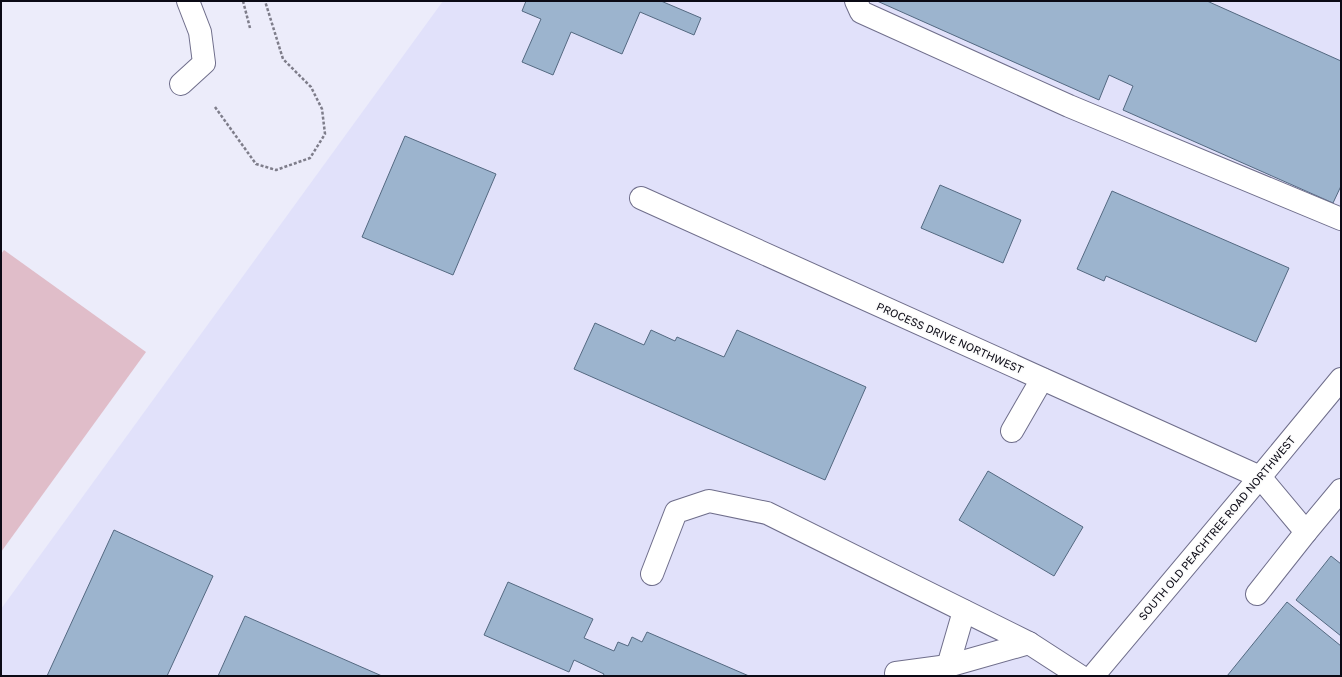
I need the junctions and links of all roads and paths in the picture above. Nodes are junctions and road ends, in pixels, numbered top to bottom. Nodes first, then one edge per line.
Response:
1 (188, 1) edge
2 (243, 1) edge
3 (265, 1) edge
4 (856, 1) edge
5 (250, 28) dead end
6 (181, 84) dead end
7 (215, 107) dead end
8 (641, 198) dead end
9 (1341, 219) edge
10 (1042, 379) junction
11 (1341, 379) edge
12 (1012, 431) dead end
13 (1260, 478) junction
14 (1341, 490) edge
15 (1306, 532) junction
16 (652, 574) dead end
17 (1257, 594) dead end
18 (964, 611) junction
19 (1029, 642) junction
20 (948, 666) junction
21 (896, 673) dead end
22 (1080, 676) edge
23 (1093, 676) edge

1 - 6 street
2 - 5 path
3 - 7 path
4 - 9 street
8 - 10 street, PROCESS DRIVE NORTHWEST
10 - 12 street
10 - 13 street, PROCESS DRIVE NORTHWEST
11 - 13 street, SOUTH OLD PEACHTREE ROAD NORTHWEST
13 - 15 street
13 - 23 street, SOUTH OLD PEACHTREE ROAD NORTHWEST
14 - 15 street
15 - 17 street
16 - 18 street
18 - 19 street
18 - 20 street
19 - 20 street
19 - 22 street
20 - 21 street

